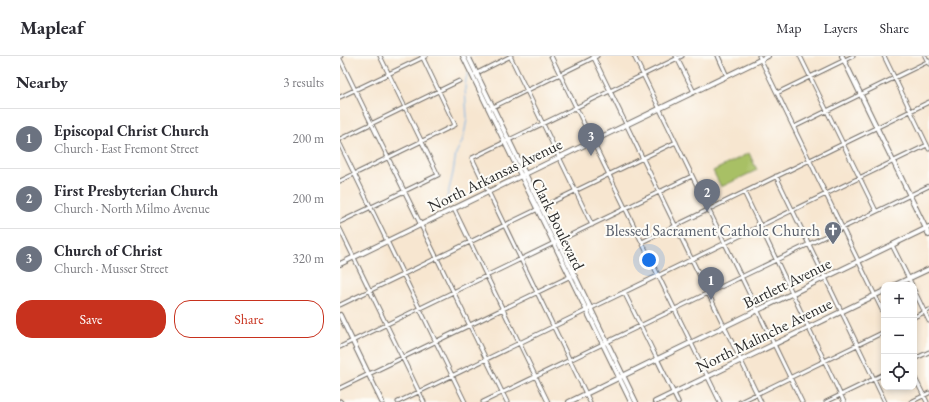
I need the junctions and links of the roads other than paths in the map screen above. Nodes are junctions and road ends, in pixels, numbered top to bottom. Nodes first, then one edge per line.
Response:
1 (380, 56) edge
2 (423, 56) edge
3 (463, 56) edge
4 (468, 56) edge
5 (510, 56) edge
6 (551, 56) edge
7 (595, 56) edge
8 (634, 56) edge
9 (682, 56) edge
10 (718, 56) edge
11 (768, 56) edge
12 (800, 56) edge
13 (853, 56) edge
14 (884, 56) edge
15 (925, 56) edge
16 (340, 57) edge
17 (676, 57) edge
18 (760, 58) edge
19 (843, 58) edge
20 (929, 62) edge
21 (389, 74) junction
22 (474, 74) junction
23 (560, 74) junction
24 (644, 75) junction
25 (727, 76) junction
26 (810, 77) junction
27 (894, 77) junction
28 (459, 81) dead end
29 (355, 90) junction
30 (526, 90) junction
31 (439, 91) junction
32 (610, 91) junction
33 (694, 92) junction
34 (777, 93) junction
35 (860, 94) junction
36 (340, 97) edge
37 (929, 102) edge
38 (405, 107) junction
39 (576, 107) junction
40 (491, 108) junction
41 (660, 108) junction
42 (827, 110) junction
43 (911, 111) junction
44 (371, 124) junction
45 (543, 124) junction
46 (627, 125) junction
47 (794, 127) junction
48 (877, 128) junction
49 (340, 139) edge
50 (422, 141) junction
51 (507, 141) junction
52 (593, 141) junction
53 (676, 142) junction
54 (340, 144) edge
55 (843, 144) junction
56 (927, 145) junction
57 (929, 149) edge
58 (388, 157) junction
59 (559, 158) junction
60 (643, 158) junction
61 (810, 160) junction
62 (893, 161) junction
63 (354, 174) junction
64 (524, 175) junction
65 (609, 175) junction
66 (692, 176) junction
67 (776, 176) junction
68 (859, 177) junction
69 (340, 181) edge
70 (929, 186) edge
71 (404, 191) junction
72 (575, 191) junction
73 (488, 192) junction
74 (659, 192) junction
75 (744, 192) junction
76 (826, 193) junction
77 (910, 195) junction
78 (371, 207) junction
79 (540, 208) junction
80 (626, 208) junction
81 (454, 209) junction
82 (708, 210) junction
83 (793, 210) junction
84 (876, 211) junction
85 (340, 222) edge
86 (420, 225) junction
87 (592, 225) junction
88 (760, 225) junction
89 (504, 226) junction
90 (676, 226) junction
91 (843, 228) junction
92 (927, 228) edge
93 (340, 229) edge
94 (929, 235) edge
95 (387, 241) junction
96 (470, 242) junction
97 (556, 242) junction
98 (642, 242) junction
99 (725, 243) junction
100 (809, 244) junction
101 (892, 245) junction
102 (354, 257) junction
103 (437, 258) junction
104 (520, 259) junction
105 (692, 259) junction
106 (776, 260) junction
107 (858, 261) junction
108 (340, 264) edge
109 (929, 268) edge
110 (403, 275) junction
111 (658, 275) junction
112 (486, 276) junction
113 (572, 276) junction
114 (741, 277) junction
115 (825, 278) junction
116 (908, 279) junction
117 (902, 282) edge
118 (910, 282) edge
119 (370, 291) junction
120 (453, 292) junction
121 (624, 292) junction
122 (881, 292) edge
123 (537, 293) junction
124 (708, 293) junction
125 (792, 294) junction
126 (875, 295) junction
127 (917, 296) edge
128 (340, 305) edge
129 (420, 308) junction
130 (881, 308) edge
131 (503, 309) junction
132 (589, 309) junction
133 (675, 309) junction
134 (757, 310) junction
135 (929, 310) edge
136 (841, 311) junction
137 (925, 312) junction
138 (340, 315) edge
139 (917, 316) edge
140 (929, 321) edge
141 (386, 324) junction
142 (469, 326) junction
143 (553, 326) junction
144 (641, 326) junction
145 (725, 326) junction
146 (808, 328) junction
147 (881, 334) edge
148 (352, 341) junction
149 (436, 342) junction
150 (519, 343) junction
151 (605, 343) junction
152 (691, 343) junction
153 (774, 344) junction
154 (858, 345) junction
155 (340, 347) edge
156 (929, 352) edge
157 (402, 358) junction
158 (917, 358) edge
159 (486, 359) junction
160 (657, 359) junction
161 (569, 360) junction
162 (741, 360) junction
163 (824, 361) junction
164 (369, 374) junction
165 (452, 375) junction
166 (536, 376) junction
167 (621, 376) junction
168 (707, 376) junction
169 (881, 376) edge
170 (790, 378) junction
171 (874, 379) junction
172 (917, 382) edge
173 (340, 388) edge
174 (419, 392) junction
175 (502, 393) junction
176 (673, 393) junction
177 (929, 393) edge
178 (586, 394) junction
179 (757, 394) junction
180 (840, 395) junction
181 (924, 396) junction
182 (382, 402) edge
183 (398, 402) edge
184 (424, 402) edge
185 (465, 402) edge
186 (483, 402) edge
187 (506, 402) edge
188 (548, 402) edge
189 (569, 402) edge
190 (590, 402) edge
191 (632, 402) edge
192 (636, 402) edge
193 (654, 402) edge
194 (678, 402) edge
195 (720, 402) edge
196 (740, 402) edge
197 (761, 402) edge
198 (802, 402) edge
199 (826, 402) edge
200 (844, 402) edge
201 (885, 402) edge
202 (911, 402) edge
203 (927, 402) edge

1 - 21 street
2 - 21 street
2 - 31 street
3 - 22 main road, Clark Boulevard
4 - 22 main road, Clark Boulevard
5 - 22 street
5 - 30 street
6 - 23 street
7 - 23 street
7 - 32 street
8 - 24 street
9 - 17 street
10 - 25 street
11 - 18 main road, North Arkansas Avenue
12 - 26 street
13 - 19 street
14 - 27 street
15 - 20 street
16 - 29 street
17 - 24 street
17 - 33 street
18 - 25 main road, North Arkansas Avenue
18 - 34 street
19 - 26 street
19 - 35 main road
20 - 27 street
21 - 29 street
21 - 38 street
22 - 40 main road, Clark Boulevard
23 - 30 street
23 - 39 street
24 - 32 street
24 - 41 street
25 - 33 main road, North Arkansas Avenue
26 - 34 street
26 - 42 street
27 - 35 street
27 - 43 street
28 - 31 street
29 - 36 street
29 - 44 street
30 - 40 street
30 - 45 street
31 - 38 street
31 - 50 street
32 - 39 street
32 - 46 street
33 - 41 main road, North Arkansas Avenue
34 - 47 street
35 - 42 street
35 - 48 main road
37 - 43 street
38 - 44 street
38 - 50 street
39 - 45 street
39 - 52 street
40 - 51 main road, Clark Boulevard
41 - 46 main road, North Arkansas Avenue
41 - 53 street
42 - 47 street
42 - 55 street
43 - 48 street
43 - 56 street
44 - 49 street
44 - 58 street
45 - 51 street
45 - 59 street
46 - 52 main road, North Arkansas Avenue
46 - 60 street
47 - 61 street
48 - 55 street
48 - 62 main road
50 - 58 street
50 - 71 street
51 - 64 main road, Clark Boulevard
51 - 73 street
52 - 59 main road, North Arkansas Avenue
52 - 65 street
53 - 60 street
53 - 66 street
54 - 63 street
55 - 61 street
55 - 68 street
56 - 57 street
56 - 62 street
58 - 63 street
58 - 71 street
59 - 64 main road, North Arkansas Avenue
59 - 72 street
60 - 65 street
60 - 74 street
61 - 67 street
61 - 76 street
62 - 68 street
62 - 77 main road
63 - 69 street
63 - 78 street
64 - 73 main road, North Arkansas Avenue
64 - 79 main road, Clark Boulevard
65 - 72 street
65 - 80 street
66 - 74 street
66 - 82 street
67 - 75 street
67 - 83 street
68 - 76 street
68 - 84 street
70 - 77 street
71 - 78 street
71 - 86 street
72 - 79 street
72 - 87 street
73 - 81 main road, North Arkansas Avenue
73 - 89 street
74 - 80 street
74 - 90 street
75 - 82 street
75 - 88 street
76 - 83 street
76 - 91 street
77 - 84 street
77 - 92 main road
78 - 85 street
78 - 95 street
79 - 89 street
79 - 97 main road, Clark Boulevard
80 - 87 street
80 - 98 street
81 - 86 main road, North Arkansas Avenue
81 - 96 street
82 - 90 street
82 - 99 street
83 - 88 street
83 - 100 street
84 - 91 street
86 - 95 main road, North Arkansas Avenue
86 - 103 street
87 - 97 street
88 - 99 street
88 - 106 street
89 - 96 street
89 - 104 street
90 - 98 street
90 - 105 street
91 - 100 street
91 - 107 street
92 - 94 main road
92 - 101 main road, Bartlett Avenue
93 - 102 street
95 - 102 main road, North Arkansas Avenue
95 - 110 street
96 - 103 street
96 - 112 street
97 - 104 street
97 - 113 main road, Clark Boulevard
98 - 111 street
99 - 105 street
99 - 114 street
100 - 106 street
100 - 115 street
101 - 107 main road, Bartlett Avenue
101 - 116 street
102 - 108 main road, North Arkansas Avenue
102 - 119 street
103 - 110 street
103 - 120 street
104 - 112 street
104 - 123 street
105 - 111 street
105 - 124 street
106 - 114 street
106 - 125 street
107 - 115 main road, Bartlett Avenue
107 - 126 street
109 - 116 main road
110 - 119 street
110 - 129 street
111 - 121 street
111 - 133 street
112 - 120 street
112 - 131 street
113 - 123 street
113 - 132 main road, Clark Boulevard
114 - 124 street
114 - 134 street
115 - 125 main road, Bartlett Avenue
115 - 136 street
116 - 117 main road
116 - 118 street
119 - 128 street
119 - 141 street
120 - 129 street
120 - 142 street
121 - 132 street
121 - 144 street
122 - 126 main road, North Malinche Avenue
123 - 131 street
123 - 143 street
124 - 133 street
124 - 145 street
125 - 134 main road, Bartlett Avenue
125 - 146 street
126 - 130 street
126 - 136 main road, North Malinche Avenue
127 - 137 street
129 - 141 street
129 - 149 street
131 - 142 street
131 - 150 street
132 - 143 street
132 - 151 main road, Clark Boulevard
133 - 144 street
133 - 152 street
134 - 145 main road, Bartlett Avenue
134 - 153 street
135 - 137 street
136 - 146 main road, North Malinche Avenue
136 - 154 street
137 - 139 street
137 - 140 street
138 - 148 main road
141 - 148 street
141 - 157 street
142 - 149 street
142 - 159 street
143 - 150 street
143 - 161 street
144 - 151 street
144 - 160 street
145 - 152 main road, Bartlett Avenue
145 - 162 street
146 - 153 main road, North Malinche Avenue
146 - 163 street
147 - 154 street
148 - 155 street
148 - 164 main road
149 - 157 street
149 - 165 street
150 - 159 street
150 - 166 street
151 - 161 street
151 - 167 main road, Clark Boulevard
152 - 160 main road, Bartlett Avenue
152 - 168 street
153 - 162 main road, North Malinche Avenue
153 - 170 street
154 - 163 street
154 - 171 street
156 - 158 street
157 - 164 street
157 - 174 street
159 - 165 street
159 - 175 street
160 - 167 main road, Bartlett Avenue
160 - 176 street
161 - 166 street
161 - 178 street
162 - 168 main road, North Malinche Avenue
162 - 179 street
163 - 170 street
163 - 180 street
164 - 173 street
164 - 182 main road
165 - 174 street
165 - 185 street
166 - 175 street
166 - 188 street
167 - 178 main road, Bartlett Avenue
167 - 191 main road, Clark Boulevard
167 - 192 main road, Clark Boulevard
168 - 176 main road, North Malinche Avenue
168 - 195 street
169 - 171 street
170 - 179 street
170 - 198 street
171 - 180 street
171 - 201 street
172 - 181 street
174 - 183 street
174 - 184 street
175 - 186 street
175 - 187 street
176 - 193 main road, North Malinche Avenue
176 - 194 street
177 - 181 street
178 - 189 main road, Bartlett Avenue
178 - 190 street
179 - 196 street
179 - 197 street
180 - 199 street
180 - 200 street
181 - 202 street
181 - 203 street

